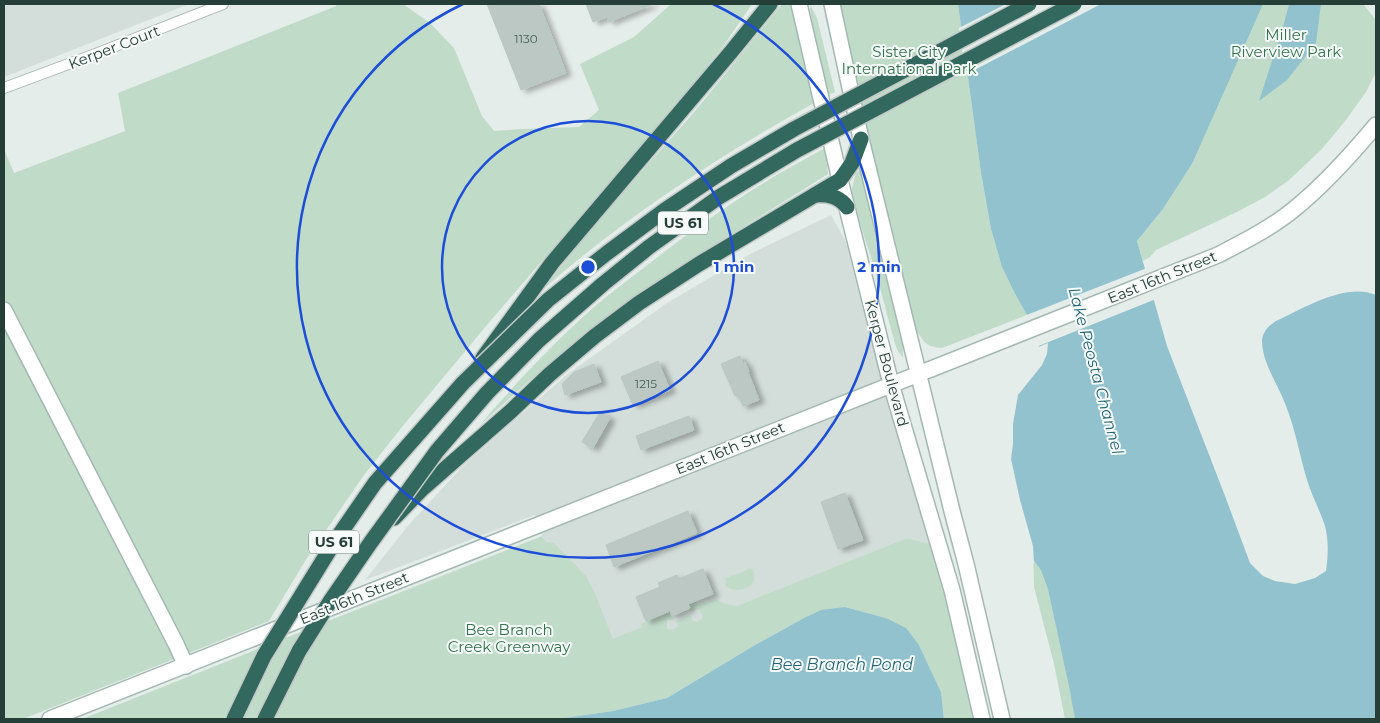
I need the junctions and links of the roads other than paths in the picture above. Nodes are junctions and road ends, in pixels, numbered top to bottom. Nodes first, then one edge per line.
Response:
1 (223, 4) edge
2 (770, 4) edge
3 (799, 4) edge
4 (832, 4) edge
5 (1029, 4) edge
6 (1074, 4) edge
7 (4, 88) edge
8 (1376, 125) edge
9 (861, 139) junction
10 (840, 180) junction
11 (815, 195) junction
12 (847, 207) junction
13 (4, 310) edge
14 (918, 374) junction
15 (463, 383) junction
16 (891, 384) junction
17 (371, 542) junction
18 (186, 666) junction
19 (50, 719) edge
20 (234, 719) edge
21 (265, 719) edge
22 (982, 719) edge
23 (1002, 719) edge

1 - 7 street, Kerper Court
2 - 15 highway, bridge
3 - 10 main road, Kerper Boulevard
4 - 9 main road, Kerper Boulevard
5 - 15 highway, US 61, bridge
6 - 17 highway, US 61, bridge
8 - 14 main road, East 16th Street
9 - 10 highway
9 - 14 main road, Kerper Boulevard
10 - 11 highway
10 - 12 main road, Kerper Boulevard
11 - 12 highway
11 - 17 highway, bridge
12 - 16 main road, Kerper Boulevard
13 - 18 main road
14 - 16 main road, East 16th Street
14 - 23 main road, Kerper Boulevard
15 - 20 highway, US 61, bridge
16 - 18 main road, East 16th Street
16 - 22 main road, Kerper Boulevard
17 - 21 highway, US 61, bridge
18 - 19 main road, East 16th Street

